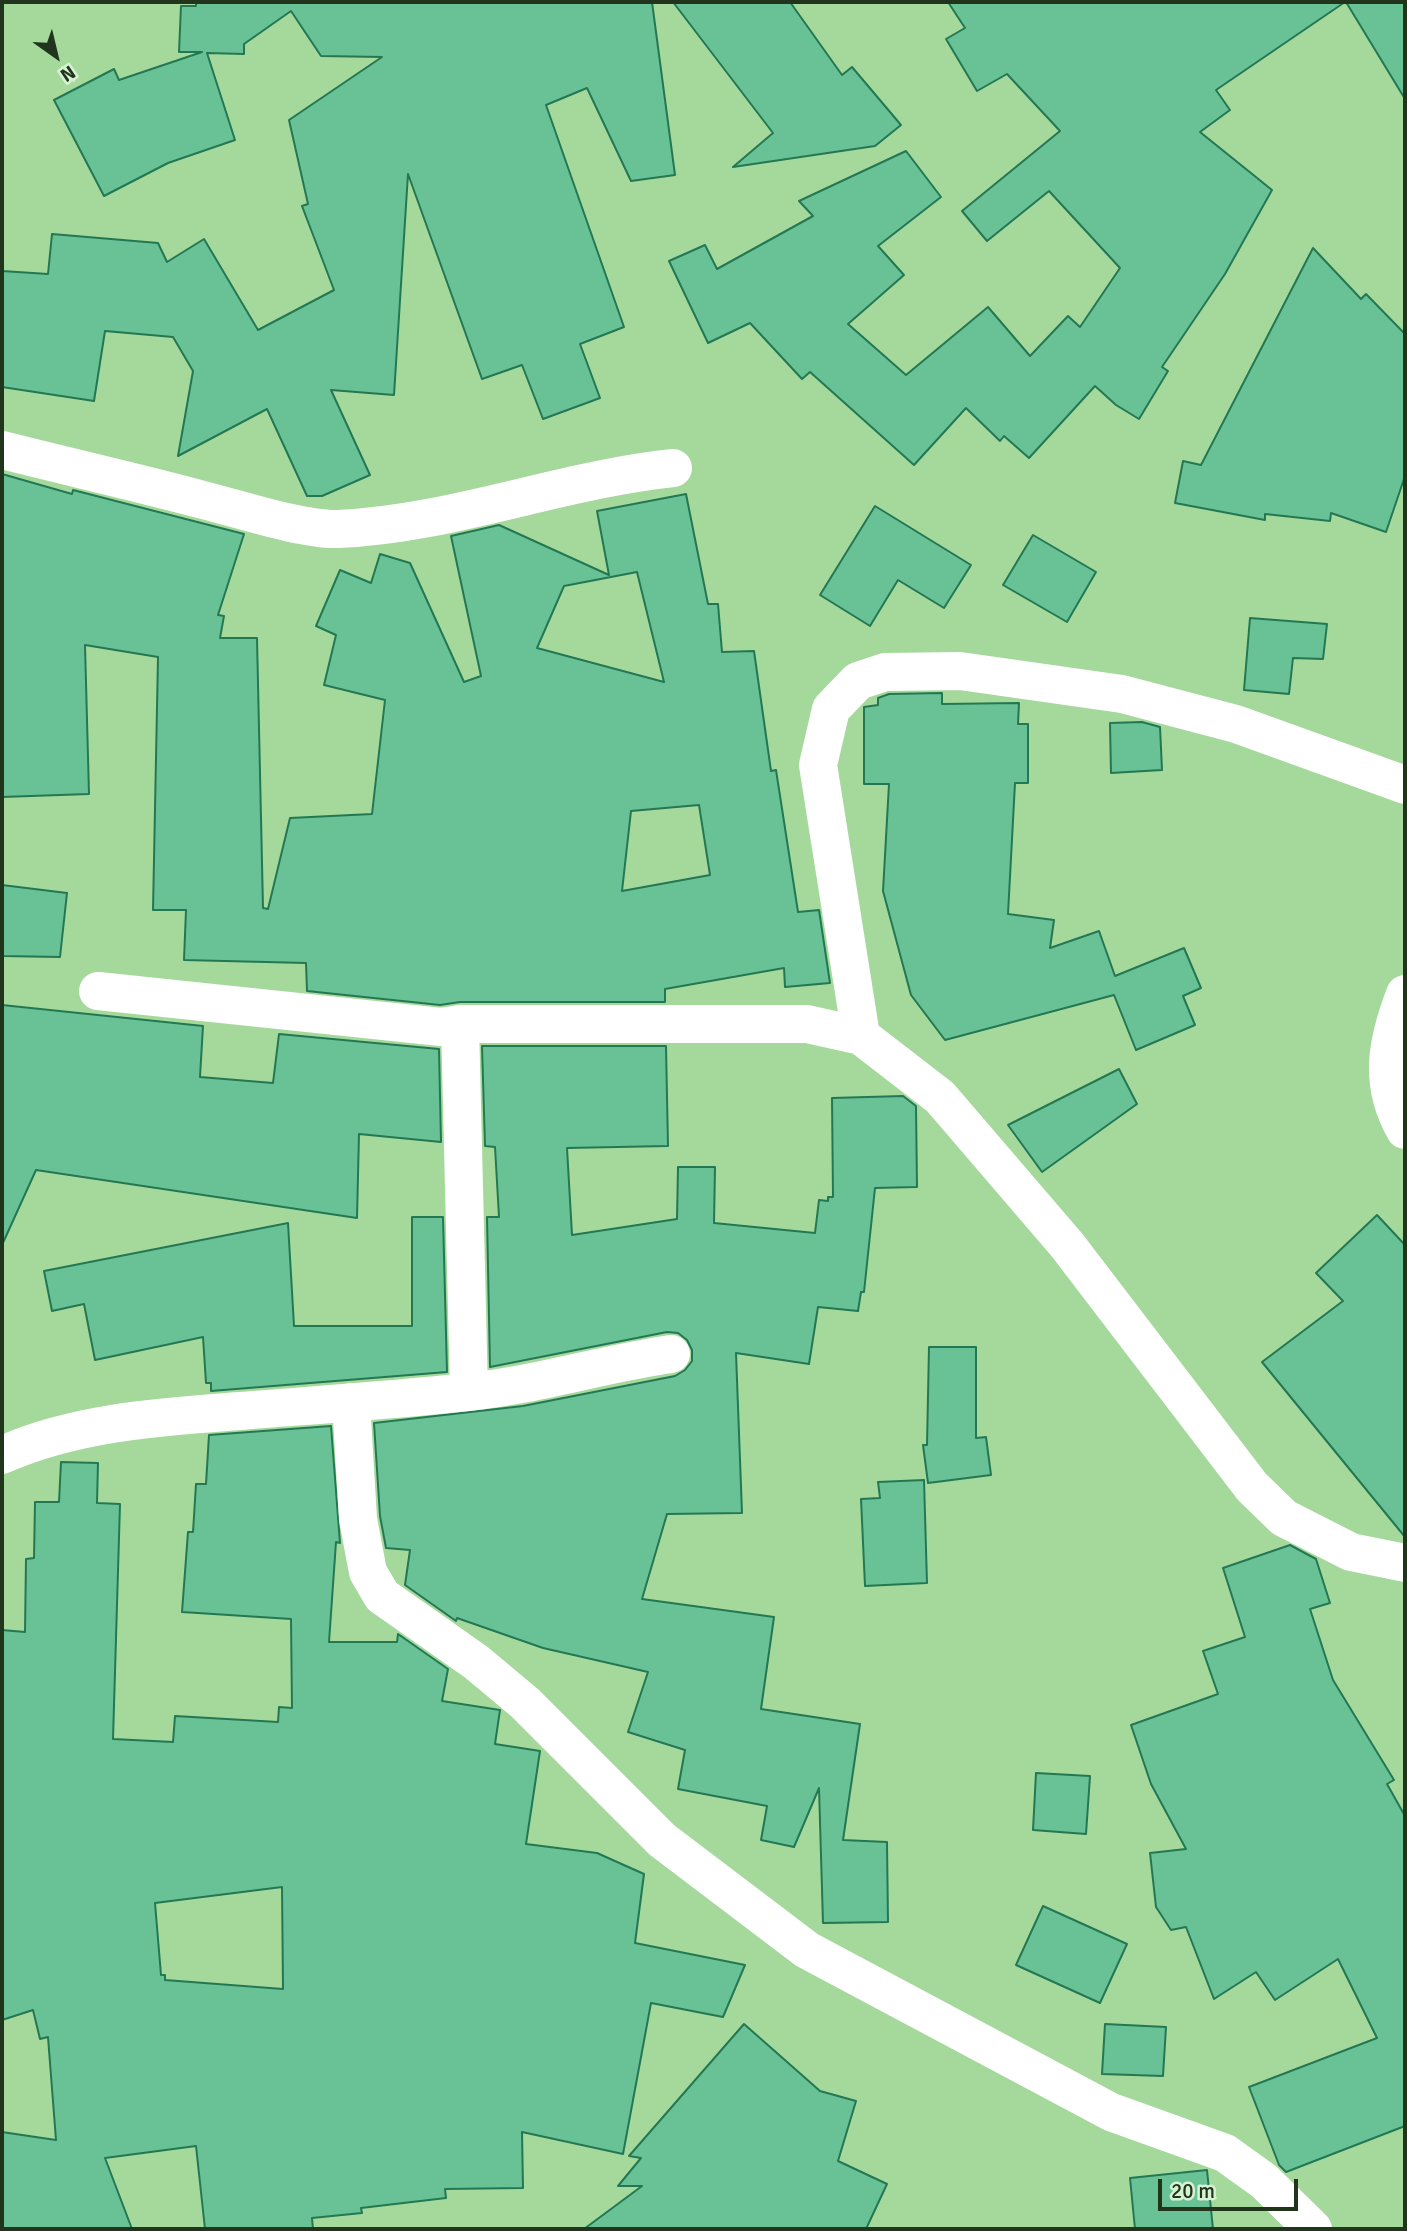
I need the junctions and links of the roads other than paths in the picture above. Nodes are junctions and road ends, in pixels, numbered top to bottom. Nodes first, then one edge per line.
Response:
1 (2, 450) edge
2 (673, 468) dead end
3 (1405, 785) edge
4 (99, 991) dead end
5 (1405, 994) edge
6 (460, 1024) junction
7 (861, 1036) junction
8 (1405, 1130) edge
9 (671, 1354) dead end
10 (469, 1392) junction
11 (351, 1402) junction
12 (2, 1455) edge
13 (1405, 1563) edge
14 (1314, 2229) edge

1 - 2 street
3 - 7 street
4 - 6 street
5 - 8 street
6 - 7 street
6 - 10 street
7 - 13 street
9 - 10 street
10 - 11 street
11 - 12 street
11 - 14 street

